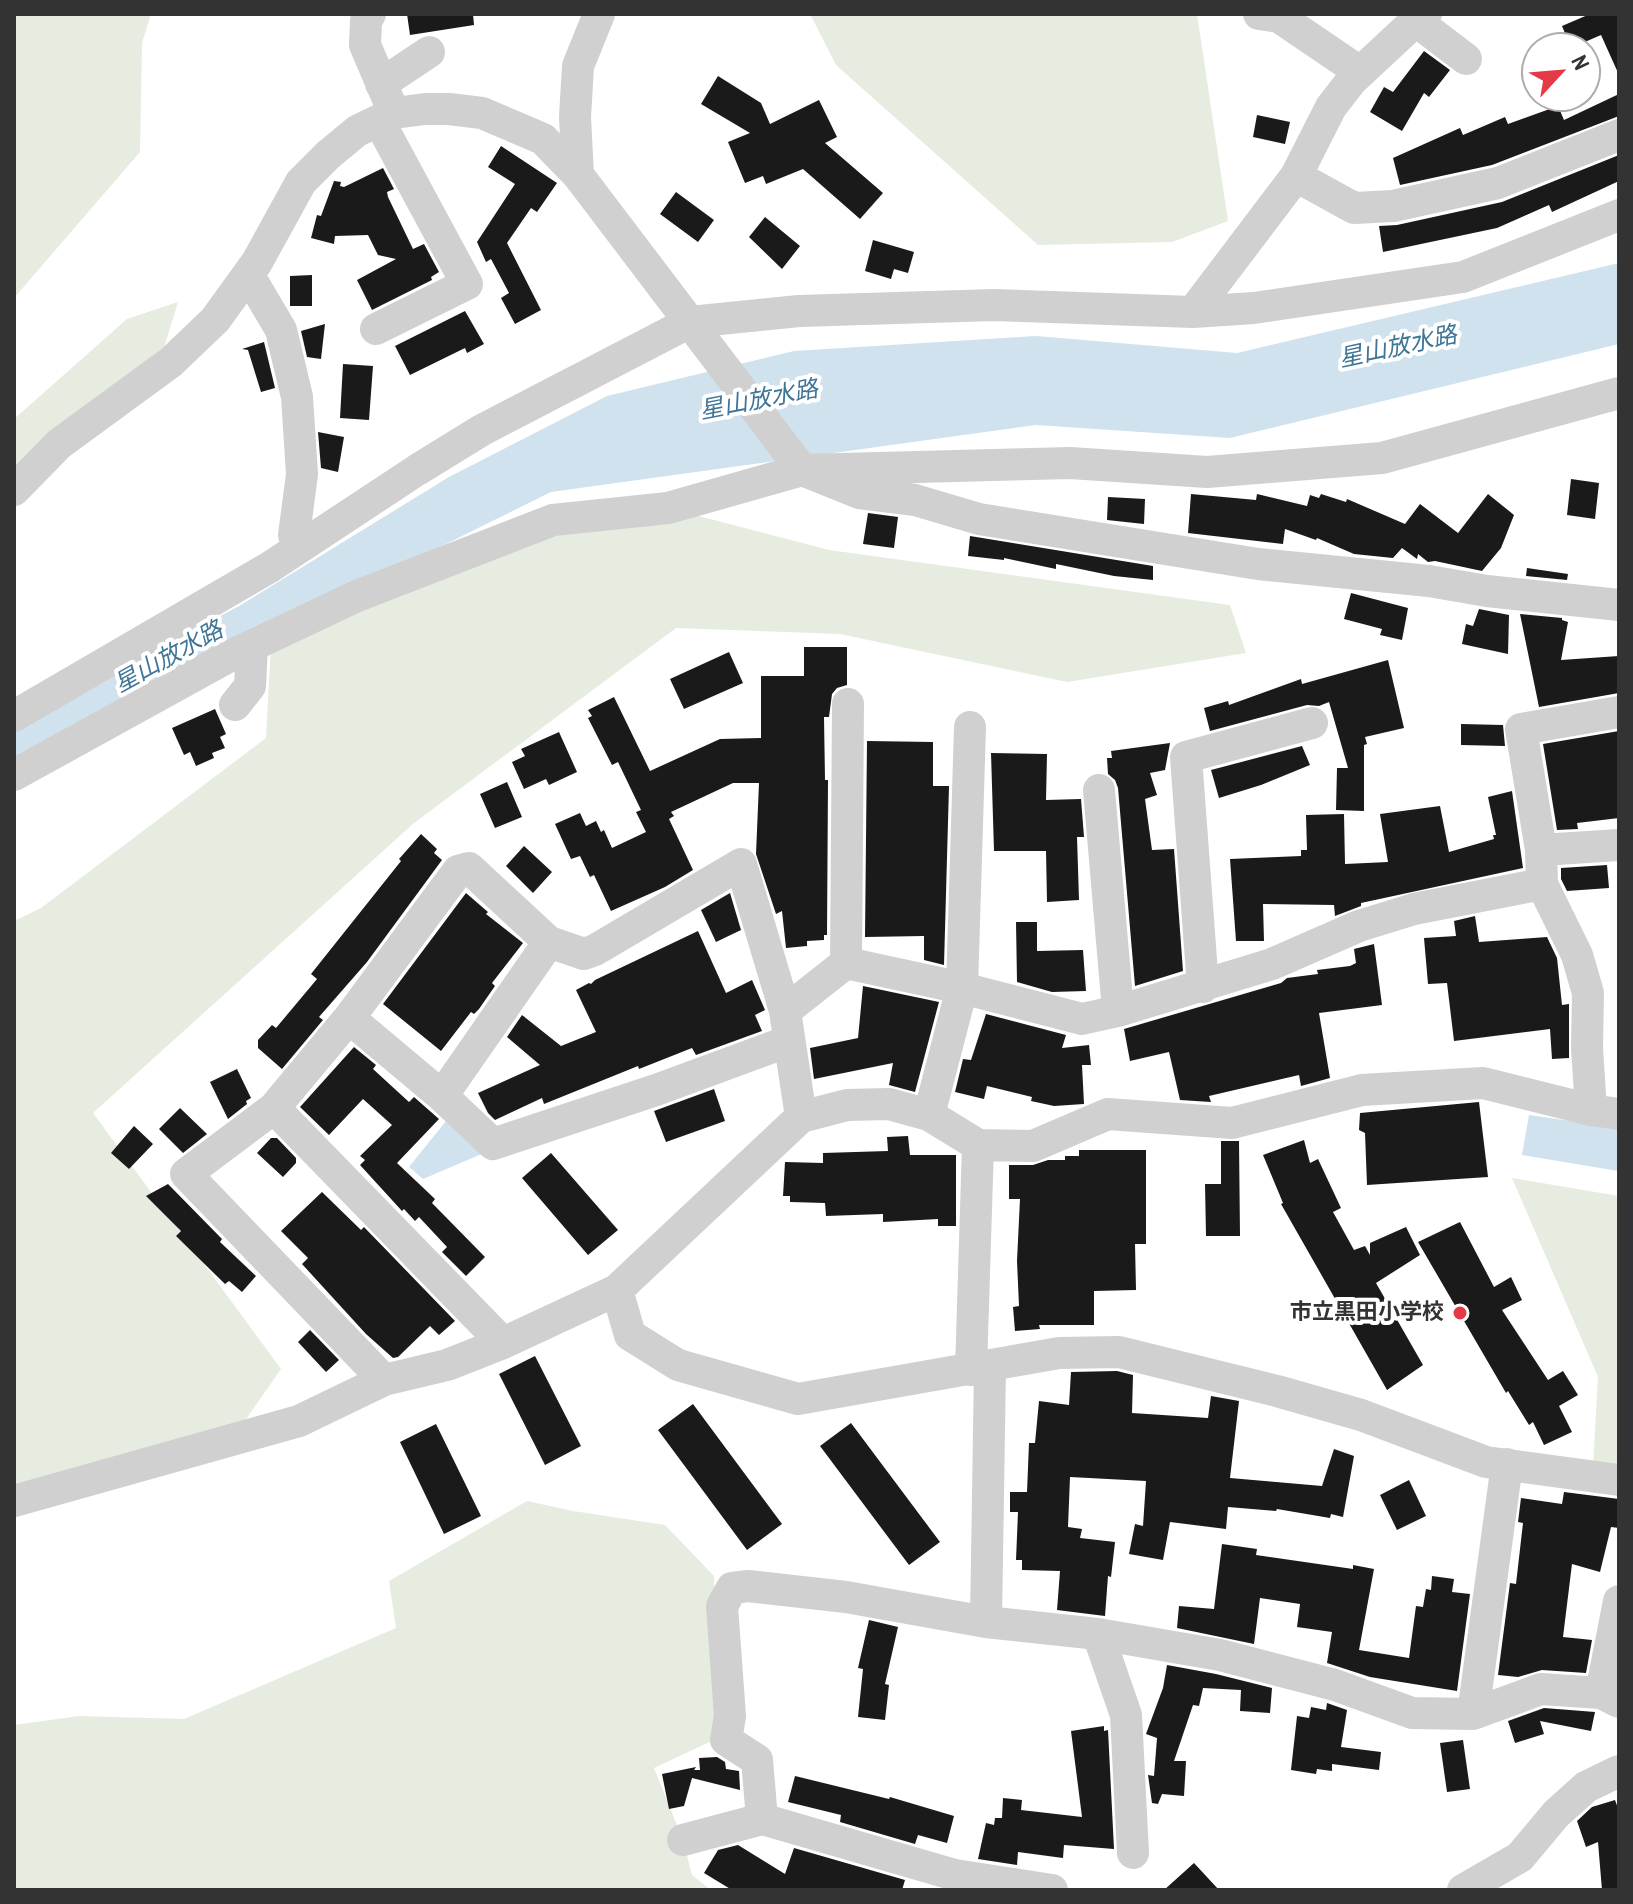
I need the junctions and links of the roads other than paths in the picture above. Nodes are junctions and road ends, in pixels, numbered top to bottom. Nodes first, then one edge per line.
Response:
1 (370, 14) edge
2 (599, 14) edge
3 (1259, 14) edge
4 (1421, 18) edge
5 (429, 52) dead end
6 (1466, 59) dead end
7 (1360, 72) junction
8 (381, 84) junction
9 (386, 117) junction
10 (1619, 135) edge
11 (578, 175) junction
12 (1296, 176) junction
13 (1619, 215) edge
14 (248, 274) junction
15 (1193, 312) junction
16 (690, 322) junction
17 (376, 329) dead end
18 (1619, 393) edge
19 (802, 470) junction
20 (14, 490) edge
21 (302, 546) junction
22 (1619, 605) edge
23 (252, 646) junction
24 (848, 704) dead end
25 (235, 705) dead end
26 (1619, 712) edge
27 (14, 716) edge
28 (1312, 723) dead end
29 (970, 727) dead end
30 (14, 775) edge
31 (1099, 790) dead end
32 (1619, 845) edge
33 (1541, 850) junction
34 (1542, 884) junction
35 (549, 942) junction
36 (846, 963) junction
37 (1203, 987) junction
38 (962, 988) junction
39 (1118, 1011) junction
40 (349, 1018) junction
41 (787, 1026) junction
42 (442, 1096) junction
43 (274, 1108) junction
44 (1605, 1112) edge
45 (929, 1115) junction
46 (801, 1117) junction
47 (978, 1145) junction
48 (617, 1290) junction
49 (503, 1343) junction
50 (981, 1368) junction
51 (384, 1380) junction
52 (1507, 1464) junction
53 (1619, 1480) edge
54 (14, 1501) edge
55 (1619, 1601) edge
56 (986, 1622) junction
57 (1098, 1634) junction
58 (1610, 1698) edge
59 (1473, 1714) junction
60 (1619, 1771) edge
61 (762, 1819) junction
62 (683, 1840) dead end
63 (1133, 1853) dead end
64 (954, 1882) edge
65 (1052, 1890) edge
66 (1463, 1890) edge

1 - 8 street
2 - 11 street
3 - 7 street
4 - 6 street
4 - 7 street
5 - 8 street
7 - 12 street
8 - 9 street
9 - 11 street
9 - 14 street
9 - 17 street
10 - 12 street
11 - 16 street
12 - 15 street
13 - 15 street
14 - 20 street
14 - 21 street
15 - 16 street
16 - 19 street
16 - 21 street
18 - 19 street
19 - 22 street
19 - 23 street
21 - 27 street
23 - 25 street
23 - 30 street
24 - 36 street
26 - 33 street
28 - 37 street
29 - 38 street
31 - 39 street
32 - 33 street
33 - 34 street
34 - 37 street
34 - 44 street
35 - 40 street
35 - 41 street
35 - 42 street
36 - 38 street
36 - 41 street
37 - 39 street
38 - 39 street
38 - 45 street
40 - 42 street
40 - 43 street
41 - 42 street
41 - 46 street
43 - 49 street
43 - 51 street
44 - 47 street
45 - 46 street
45 - 47 street
46 - 48 street
47 - 50 street
48 - 49 street
48 - 50 street
49 - 51 street
50 - 52 street
50 - 56 street
51 - 54 street
52 - 53 street
52 - 59 street
55 - 58 street
56 - 57 street
56 - 61 street
57 - 59 street
57 - 63 street
58 - 59 street
60 - 66 street
61 - 62 street
61 - 64 street
64 - 65 street

